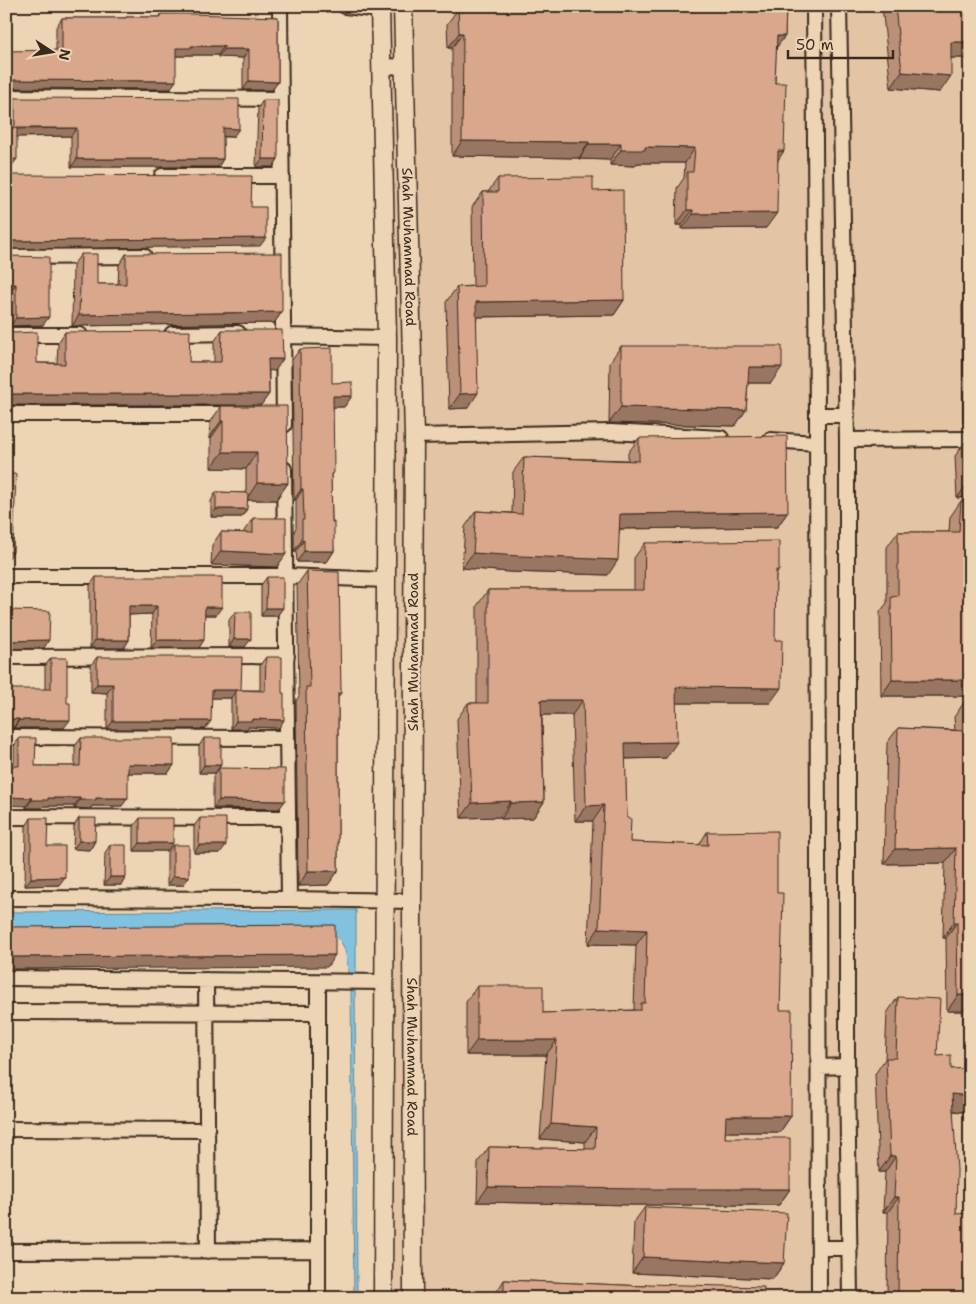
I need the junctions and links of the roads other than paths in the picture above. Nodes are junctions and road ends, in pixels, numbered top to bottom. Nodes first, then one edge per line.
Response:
1 (280, 6) edge
2 (345, 6) edge
3 (403, 6) edge
4 (814, 6) edge
5 (840, 6) edge
6 (380, 8) edge
7 (380, 42) junction
8 (404, 42) junction
9 (404, 72) junction
10 (381, 76) junction
11 (6, 97) edge
12 (280, 99) junction
13 (146, 176) edge
14 (282, 176) junction
15 (155, 256) edge
16 (6, 257) edge
17 (255, 332) edge
18 (280, 333) junction
19 (158, 334) edge
20 (6, 335) edge
21 (90, 335) edge
22 (387, 338) junction
23 (6, 414) edge
24 (245, 414) edge
25 (817, 415) junction
26 (847, 415) junction
27 (414, 436) junction
28 (739, 439) edge
29 (970, 439) edge
30 (758, 440) edge
31 (847, 440) junction
32 (817, 443) junction
33 (6, 576) edge
34 (286, 576) junction
35 (386, 580) junction
36 (6, 656) edge
37 (287, 656) junction
38 (6, 736) edge
39 (287, 738) junction
40 (6, 817) edge
41 (287, 818) junction
42 (6, 898) edge
43 (289, 899) junction
44 (384, 900) junction
45 (412, 901) junction
46 (6, 978) edge
47 (206, 980) junction
48 (318, 982) junction
49 (376, 982) junction
50 (6, 1012) edge
51 (206, 1012) junction
52 (318, 1013) junction
53 (819, 1066) junction
54 (847, 1066) junction
55 (6, 1129) edge
56 (207, 1130) junction
57 (819, 1248) junction
58 (850, 1248) junction
59 (317, 1250) junction
60 (6, 1251) edge
61 (208, 1251) junction
62 (318, 1298) edge
63 (383, 1298) edge
64 (413, 1298) edge
65 (819, 1298) edge
66 (850, 1298) edge

1 - 12 street
2 - 6 street
3 - 8 main road, Shah Muhammad Road
4 - 25 street
5 - 26 street
6 - 7 main road, Shah Muhammad Road
7 - 8 street
7 - 10 main road, Shah Muhammad Road
8 - 9 main road, Shah Muhammad Road
9 - 10 street
9 - 27 main road, Shah Muhammad Road
10 - 22 main road, Shah Muhammad Road
11 - 12 street
12 - 14 street
13 - 14 street
14 - 18 street
15 - 16 street
17 - 19 street
18 - 22 street
18 - 34 street
20 - 21 street
22 - 35 main road, Shah Muhammad Road
23 - 24 street
25 - 26 street
25 - 32 street
26 - 31 street
27 - 28 street
27 - 45 main road, Shah Muhammad Road
29 - 31 street
30 - 32 street
31 - 54 street
32 - 53 street
33 - 34 street
34 - 35 street
34 - 37 street
35 - 44 main road, Shah Muhammad Road
36 - 37 street
37 - 39 street
38 - 39 street
39 - 41 street
40 - 41 street
41 - 43 street
42 - 43 street
43 - 44 street
44 - 45 street
44 - 49 main road, Shah Muhammad Road
45 - 64 main road, Shah Muhammad Road
46 - 47 street
47 - 48 street
47 - 51 street
48 - 49 street
48 - 52 street
49 - 63 main road, Shah Muhammad Road
50 - 51 street
51 - 52 street
51 - 56 street
52 - 59 street
53 - 54 street
53 - 57 street
54 - 58 street
55 - 56 street
56 - 61 street
57 - 58 street
57 - 65 street
58 - 66 street
59 - 61 street
59 - 62 street
60 - 61 street

